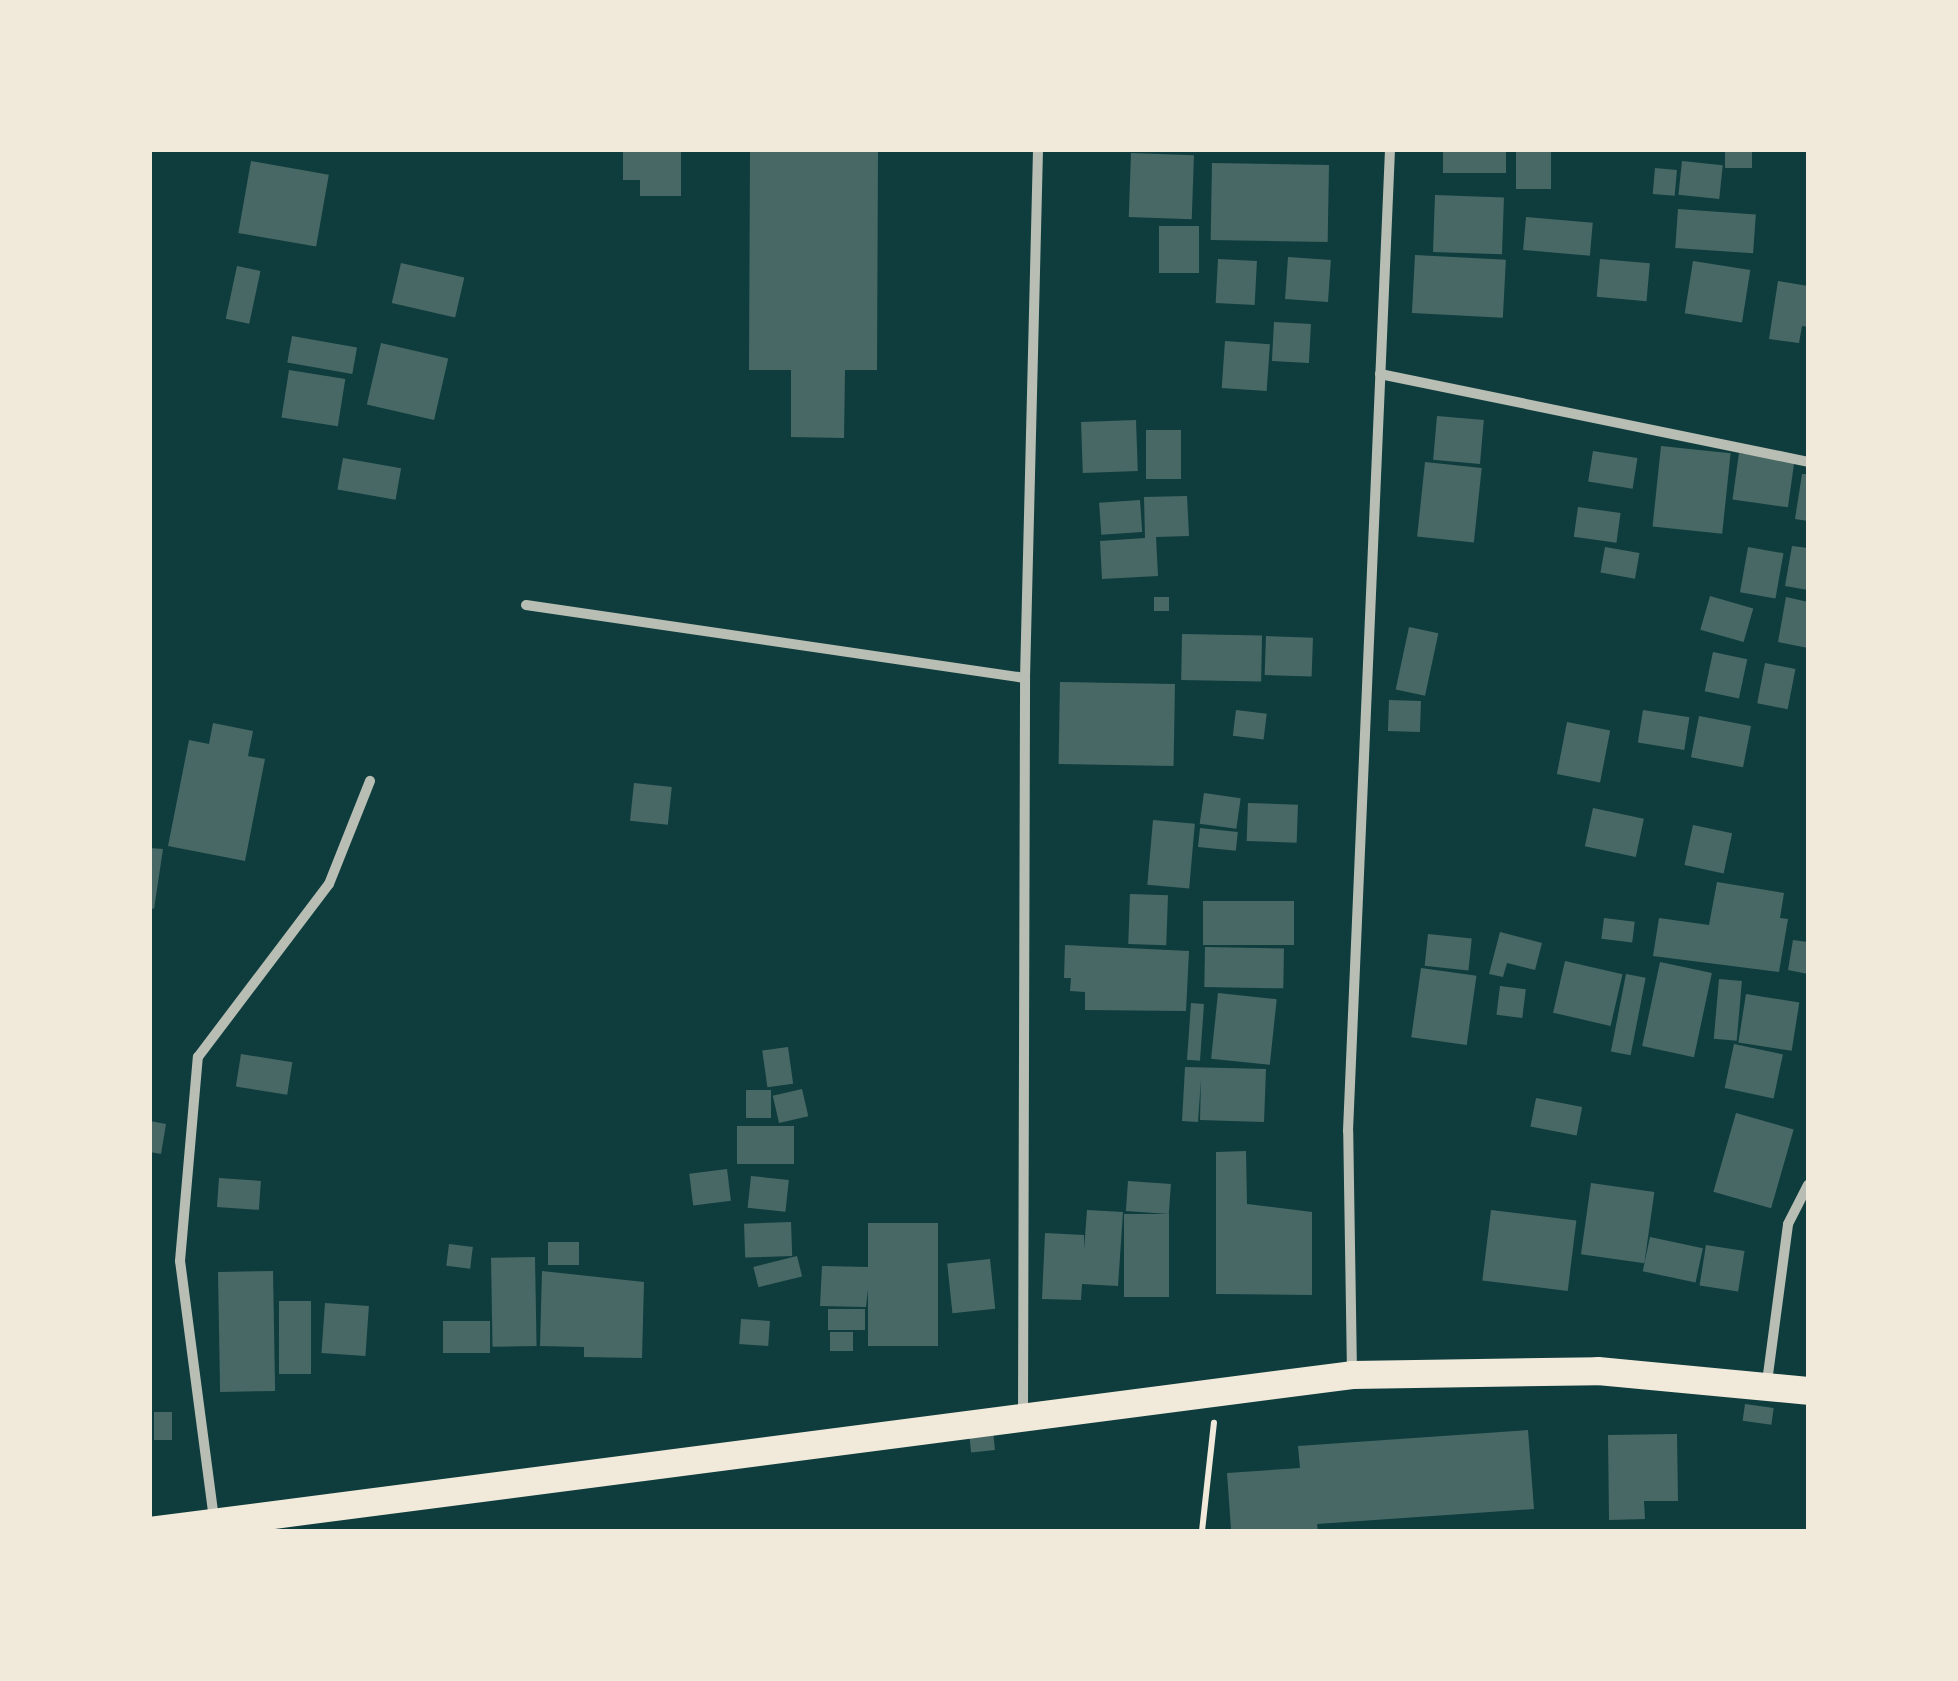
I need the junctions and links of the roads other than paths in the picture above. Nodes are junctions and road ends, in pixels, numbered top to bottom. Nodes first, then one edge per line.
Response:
1 (1038, 150) edge
2 (1390, 150) edge
3 (1380, 374) junction
4 (1808, 462) edge
5 (526, 605) dead end
6 (1025, 678) junction
7 (370, 781) dead end
8 (1808, 1185) edge
9 (1352, 1375) junction
10 (1766, 1388) junction
11 (1808, 1392) edge
12 (1022, 1414) junction
13 (214, 1520) junction
14 (150, 1531) edge

1 - 6 street
2 - 3 street
3 - 4 street
3 - 9 street
5 - 6 street
6 - 12 street
7 - 13 street
8 - 10 street
9 - 10 highway
9 - 12 highway
10 - 11 highway
12 - 13 highway
13 - 14 highway

